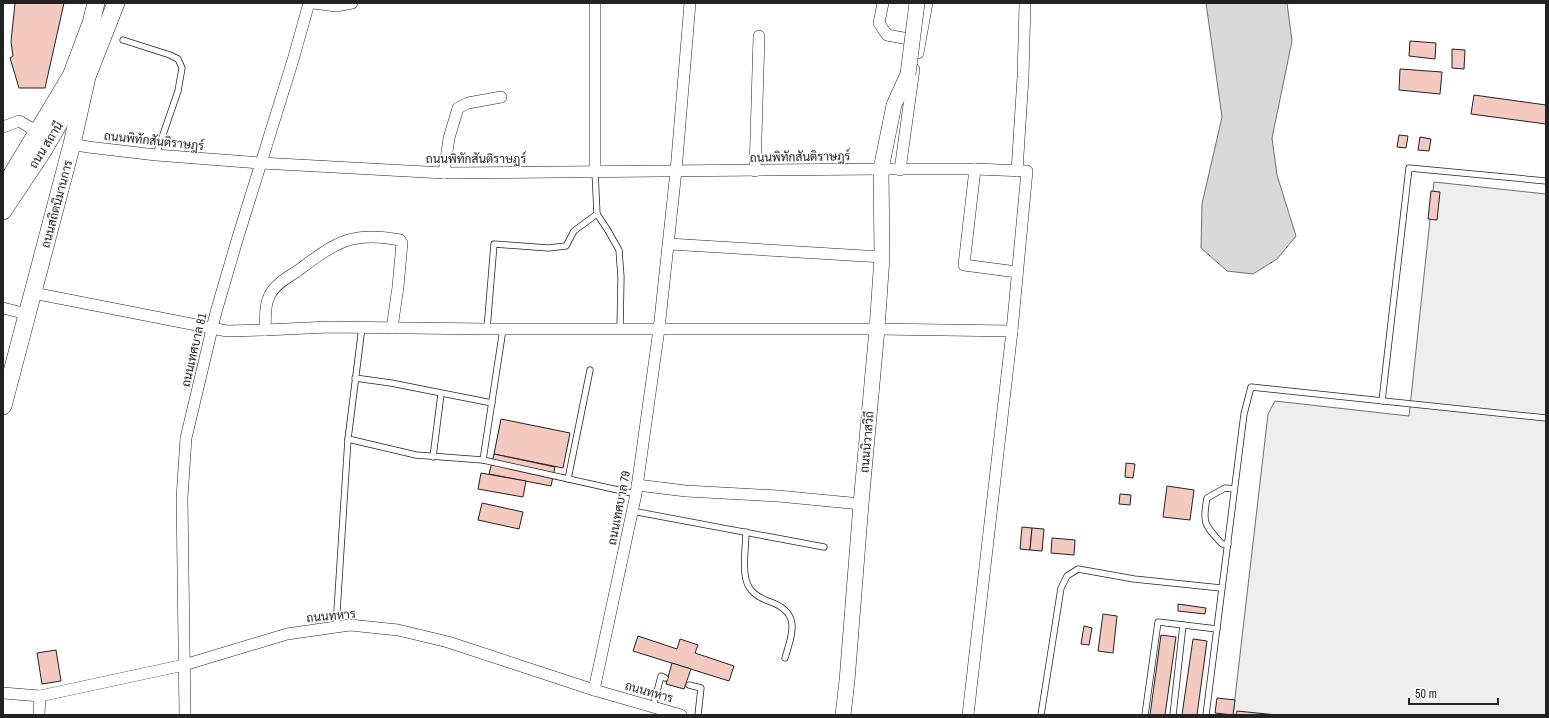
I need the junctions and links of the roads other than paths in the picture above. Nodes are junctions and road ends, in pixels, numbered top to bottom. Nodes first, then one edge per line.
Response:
1 (96, 3) edge
2 (116, 3) edge
3 (309, 3) edge
4 (313, 3) edge
5 (352, 3) edge
6 (595, 3) edge
7 (690, 3) edge
8 (883, 3) edge
9 (917, 3) edge
10 (927, 3) edge
11 (1025, 3) edge
12 (759, 36) dead end
13 (123, 40) dead end
14 (920, 42) junction
15 (86, 77) junction
16 (501, 97) dead end
17 (3, 127) edge
18 (38, 132) junction
19 (72, 144) junction
20 (156, 155) junction
21 (261, 163) junction
22 (881, 169) junction
23 (975, 169) junction
24 (900, 170) junction
25 (596, 171) junction
26 (676, 171) junction
27 (755, 171) junction
28 (1018, 171) junction
29 (444, 173) junction
30 (1546, 181) edge
31 (3, 189) edge
32 (3, 211) edge
33 (597, 214) junction
34 (669, 244) junction
35 (882, 257) junction
36 (1018, 272) junction
37 (33, 293) junction
38 (3, 308) edge
39 (27, 314) junction
40 (212, 327) junction
41 (362, 327) junction
42 (392, 328) junction
43 (487, 329) junction
44 (503, 329) junction
45 (620, 329) junction
46 (659, 329) junction
47 (877, 329) junction
48 (265, 330) junction
49 (1012, 331) junction
50 (590, 370) dead end
51 (355, 378) junction
52 (441, 394) junction
53 (1382, 401) junction
54 (492, 403) junction
55 (3, 406) edge
56 (1546, 418) edge
57 (348, 439) junction
58 (433, 457) junction
59 (483, 460) junction
60 (568, 479) junction
61 (1234, 489) junction
62 (636, 490) junction
63 (861, 504) junction
64 (632, 511) junction
65 (746, 532) junction
66 (1228, 544) junction
67 (824, 547) dead end
68 (1221, 588) junction
69 (1183, 625) junction
70 (336, 627) junction
71 (1217, 629) junction
72 (785, 658) dead end
73 (184, 665) junction
74 (665, 678) dead end
75 (689, 685) dead end
76 (594, 690) junction
77 (3, 693) edge
78 (40, 696) junction
79 (653, 707) junction
80 (39, 715) edge
81 (185, 715) edge
82 (681, 715) edge
83 (698, 715) edge
84 (843, 715) edge
85 (968, 715) edge
86 (1042, 715) edge
87 (1145, 715) edge
88 (1173, 715) edge
89 (1206, 715) edge

1 - 18 main road
2 - 15 main road, ถนนสถิตนิมานการ
3 - 21 street, ถนนเทศบาล 81
4 - 5 street
6 - 25 street
7 - 26 street, ถนนเทศบาล 79
8 - 14 street
9 - 22 main road, ถนนนิวาสวิถี, bridge
10 - 14 street
11 - 28 street
12 - 27 street
13 - 20 lane
14 - 24 street
15 - 19 main road, ถนนสถิตนิมานการ
15 - 32 main road, ถนน สถานี
16 - 29 street
17 - 18 street
18 - 31 main road, ถนน สถานี
19 - 20 street, ถนนพิทักสันติราษฎร์
19 - 37 main road, ถนนสถิตนิมานการ
20 - 21 street, ถนนพิทักสันติราษฎร์
21 - 29 street, ถนนพิทักสันติราษฎร์
21 - 40 street, ถนนเทศบาล 81
22 - 24 street, ถนนพิทักสันติราษฎร์
22 - 27 street, ถนนพิทักสันติราษฎร์
22 - 35 main road, ถนนนิวาสวิถี
23 - 24 street, ถนนพิทักสันติราษฎร์
23 - 28 street, ถนนพิทักสันติราษฎร์
23 - 36 street
25 - 26 street, ถนนพิทักสันติราษฎร์
25 - 29 street, ถนนพิทักสันติราษฎร์
25 - 33 lane
26 - 27 street, ถนนพิทักสันติราษฎร์
26 - 34 street, ถนนเทศบาล 79
28 - 36 street
30 - 53 lane
33 - 43 lane
33 - 45 lane
34 - 35 street
34 - 46 street, ถนนเทศบาล 79
35 - 47 main road, ถนนนิวาสวิถี
36 - 49 street
37 - 39 main road, ถนนสถิตนิมานการ
37 - 40 street
38 - 39 street
39 - 55 main road, ถนนสถิตนิมานการ
40 - 48 street
40 - 73 street, ถนนเทศบาล 81
41 - 42 street
41 - 48 street
41 - 51 lane
42 - 43 street
42 - 48 street
43 - 44 street
44 - 45 street
44 - 54 lane
45 - 46 street
46 - 47 street
46 - 62 street, ถนนเทศบาล 79
47 - 49 street
47 - 63 main road, ถนนนิวาสวิถี
49 - 85 street
50 - 60 lane
51 - 52 lane
51 - 57 lane
52 - 54 lane
52 - 58 lane
53 - 56 lane
53 - 61 lane
54 - 59 lane
57 - 58 lane
57 - 70 lane
58 - 59 lane
59 - 60 lane
60 - 62 lane
61 - 66 lane
61 - 66 lane
62 - 63 street
62 - 64 street, ถนนเทศบาล 79
63 - 84 main road, ถนนนิวาสวิถี
64 - 65 lane
64 - 76 street, ถนนเทศบาล 79
65 - 67 lane
65 - 72 lane
66 - 68 lane
68 - 71 lane
68 - 86 lane
69 - 71 lane
69 - 87 lane
69 - 88 lane
70 - 73 street, ถนนทหาร
70 - 76 street, ถนนทหาร
71 - 89 lane
73 - 78 street, ถนนทหาร
73 - 81 street, ถนนเทศบาล 81
74 - 79 lane
75 - 83 lane
76 - 79 street, ถนนทหาร
77 - 78 street, ถนนทหาร
78 - 80 street
79 - 82 street, ถนนทหาร

